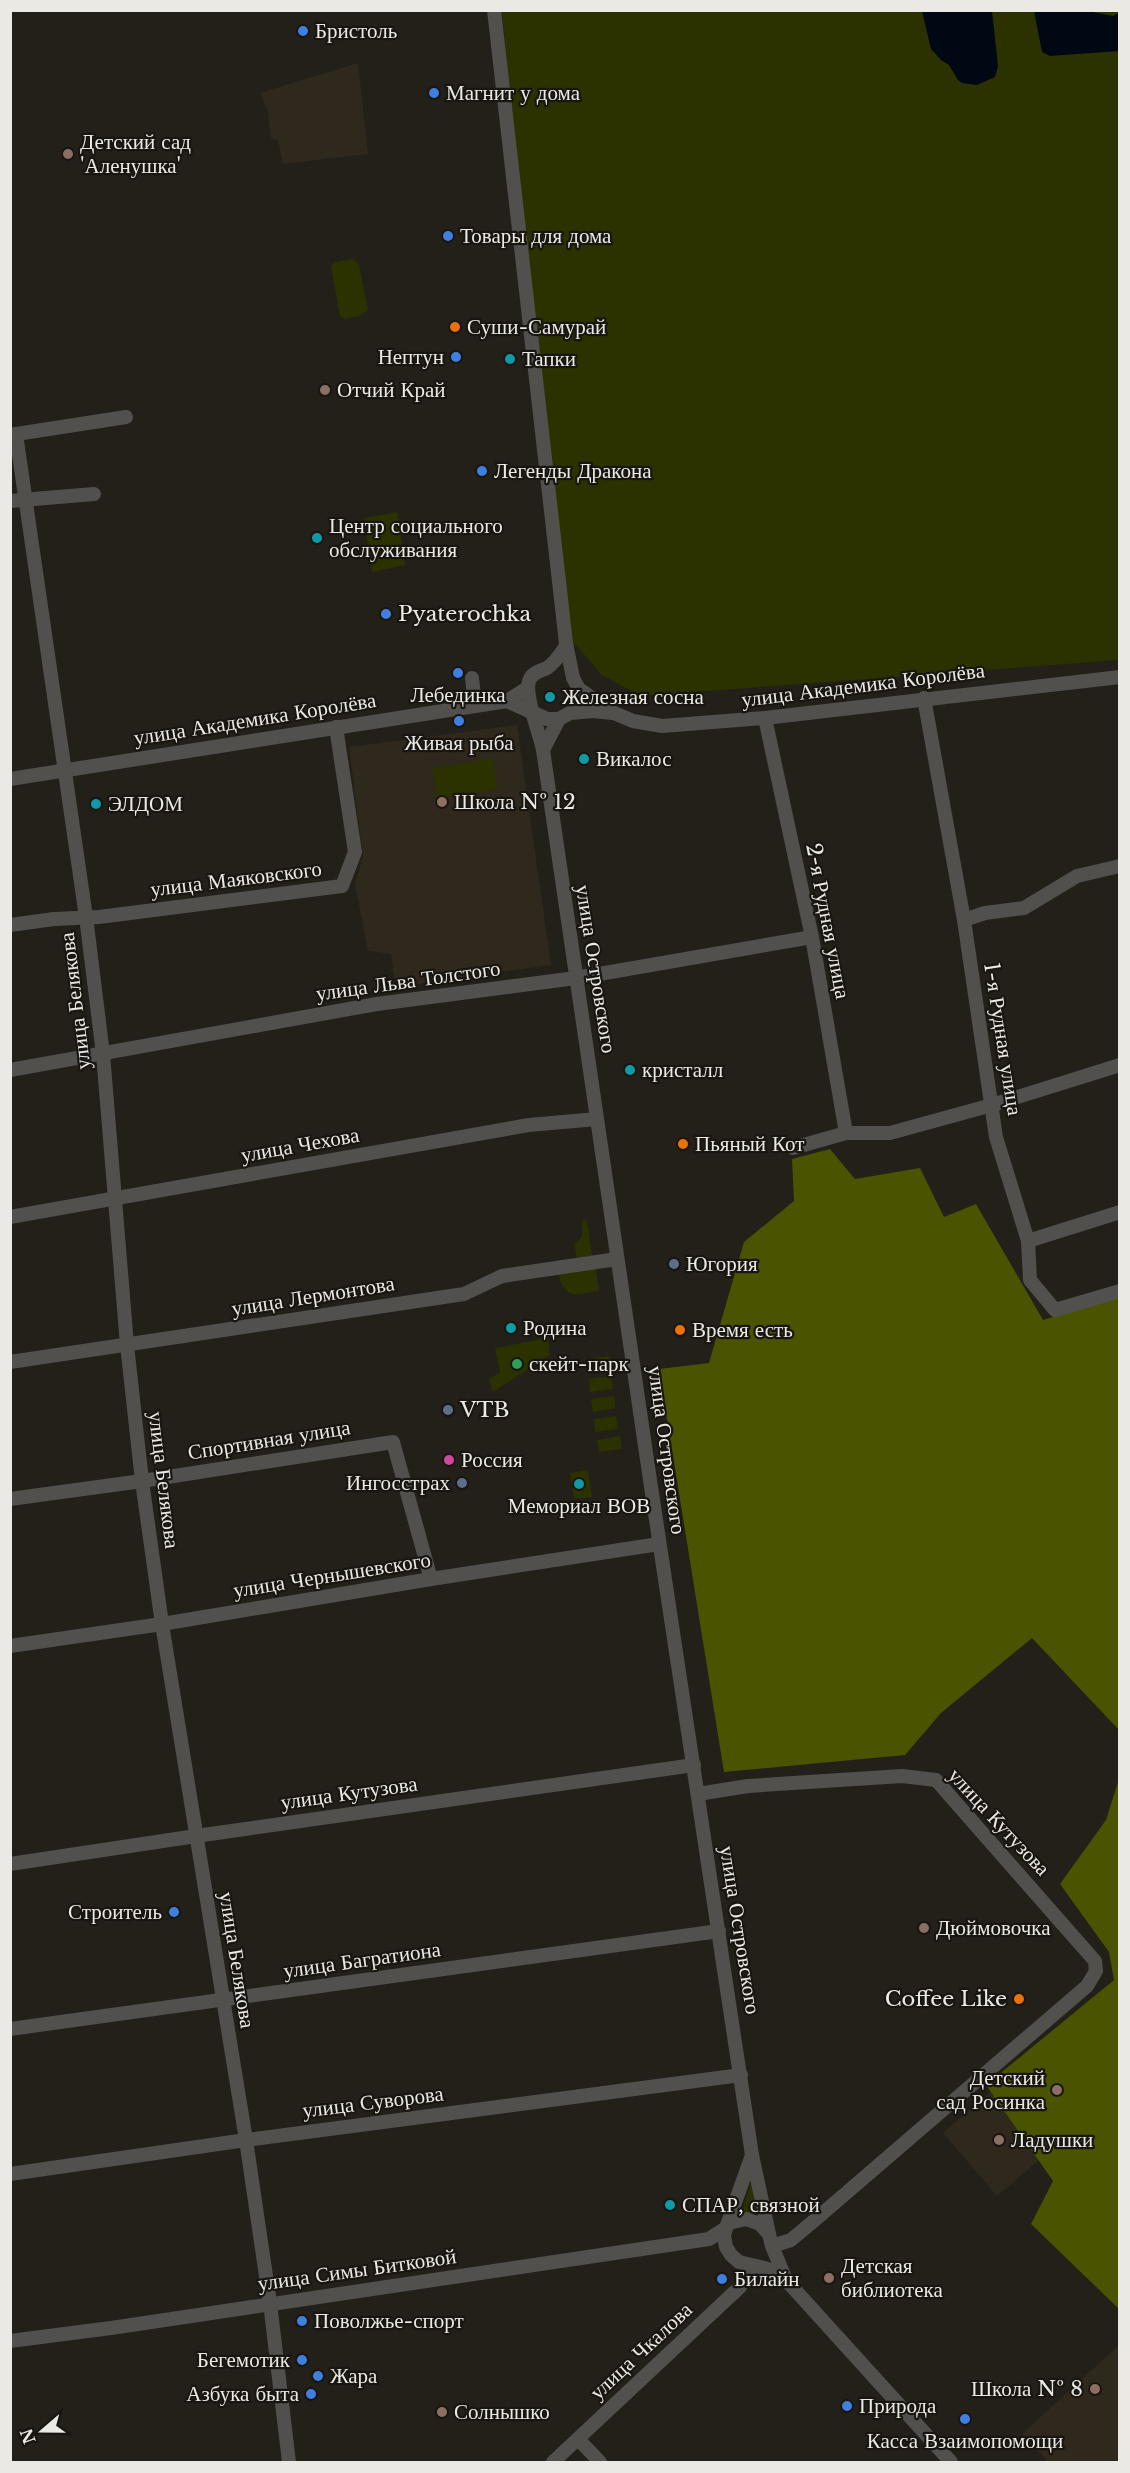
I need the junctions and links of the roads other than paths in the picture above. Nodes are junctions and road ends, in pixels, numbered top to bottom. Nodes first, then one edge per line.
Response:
1 (494, 10) edge
2 (126, 417) dead end
3 (13, 434) edge
4 (94, 494) dead end
5 (25, 499) junction
6 (10, 501) edge
7 (566, 646) junction
8 (549, 667) junction
9 (1119, 676) edge
10 (472, 678) dead end
11 (576, 684) junction
12 (527, 688) junction
13 (924, 698) junction
14 (507, 701) junction
15 (475, 705) junction
16 (534, 712) junction
17 (614, 713) junction
18 (564, 716) junction
19 (765, 718) junction
20 (336, 728) junction
21 (543, 750) junction
22 (64, 771) junction
23 (10, 779) edge
24 (1119, 866) edge
25 (86, 917) junction
26 (964, 920) junction
27 (10, 925) edge
28 (812, 937) junction
29 (576, 978) junction
30 (103, 1054) junction
31 (1119, 1065) edge
32 (10, 1070) edge
33 (992, 1105) junction
34 (597, 1119) junction
35 (846, 1133) junction
36 (793, 1148) dead end
37 (116, 1200) junction
38 (1119, 1212) edge
39 (10, 1217) edge
40 (1028, 1241) junction
41 (617, 1259) junction
42 (1119, 1291) edge
43 (127, 1345) junction
44 (10, 1362) edge
45 (142, 1481) junction
46 (10, 1499) edge
47 (659, 1544) junction
48 (431, 1579) junction
49 (162, 1624) junction
50 (10, 1646) edge
51 (694, 1765) junction
52 (698, 1794) junction
53 (196, 1836) junction
54 (10, 1864) edge
55 (719, 1931) junction
56 (222, 2000) junction
57 (10, 2028) edge
58 (741, 2075) junction
59 (246, 2140) junction
60 (752, 2155) junction
61 (10, 2174) edge
62 (727, 2226) junction
63 (709, 2239) junction
64 (771, 2240) junction
65 (726, 2245) junction
66 (752, 2266) junction
67 (786, 2280) junction
68 (270, 2303) junction
69 (10, 2341) edge
70 (578, 2439) junction
71 (289, 2463) edge
72 (552, 2463) edge
73 (600, 2463) edge
74 (951, 2463) edge

1 - 7 street
2 - 3 street
3 - 5 street, улица Белякова
4 - 5 street
5 - 6 street
5 - 22 street, улица Белякова
7 - 8 street
7 - 11 street
8 - 11 street
8 - 12 street
9 - 13 street, улица Академика Королёва
10 - 15 street
11 - 17 street
11 - 18 street
12 - 14 street
12 - 16 street
13 - 19 street, улица Академика Королёва
13 - 26 street, 1-я Рудная улица
14 - 15 street, улица Академика Королёва
14 - 16 street
15 - 20 street, улица Академика Королёва
16 - 18 street
16 - 21 street, улица Островского
17 - 18 street
17 - 19 street, улица Академика Королёва
18 - 21 street
19 - 28 street, 2-я Рудная улица
20 - 22 street, улица Академика Королёва
20 - 25 street, улица Маяковского
21 - 29 street, улица Островского
22 - 23 street, улица Академика Королёва
22 - 25 street, улица Белякова
24 - 26 street
25 - 27 street, улица Маяковского
25 - 30 street, улица Белякова
26 - 33 street, 1-я Рудная улица
28 - 29 street, улица Льва Толстого
28 - 35 street, 2-я Рудная улица
29 - 30 street, улица Льва Толстого
29 - 34 street, улица Островского
30 - 32 street, улица Льва Толстого
30 - 37 street, улица Белякова
31 - 33 street
33 - 35 street
33 - 40 street, 1-я Рудная улица
34 - 37 street, улица Чехова
34 - 41 street, улица Островского
35 - 36 street
37 - 39 street, улица Чехова
37 - 43 street, улица Белякова
38 - 40 street
40 - 42 street, 1-я Рудная улица
41 - 43 street, улица Лермонтова
41 - 47 street, улица Островского
43 - 44 street, улица Лермонтова
43 - 45 street, улица Белякова
45 - 46 street, Спортивная улица
45 - 48 street, Спортивная улица
45 - 49 street, улица Белякова
47 - 48 street, улица Чернышевского
47 - 51 street, улица Островского
48 - 49 street, улица Чернышевского
49 - 50 street, улица Чернышевского
49 - 53 street, улица Белякова
51 - 52 street, улица Островского
51 - 53 street, улица Кутузова
52 - 55 street, улица Островского
52 - 64 street, улица Кутузова
53 - 54 street, улица Кутузова
53 - 56 street, улица Белякова
55 - 56 street, улица Багратиона
55 - 58 street, улица Островского
56 - 57 street, улица Багратиона
56 - 59 street, улица Белякова
58 - 59 street, улица Суворова
58 - 60 street, улица Островского
59 - 61 street, улица Суворова
59 - 68 street, улица Белякова
60 - 62 street, улица Островского
60 - 64 street, улица Островского
62 - 63 street
62 - 64 street
62 - 65 street
63 - 65 street
63 - 68 street, улица Симы Битковой
64 - 66 street
64 - 67 street, улица Островского
65 - 66 street
66 - 67 street, улица Островского
66 - 70 street, улица Чкалова
67 - 74 street, улица Островского
68 - 69 street, улица Симы Битковой
68 - 71 street, улица Белякова
70 - 72 street, улица Чкалова
70 - 73 street

